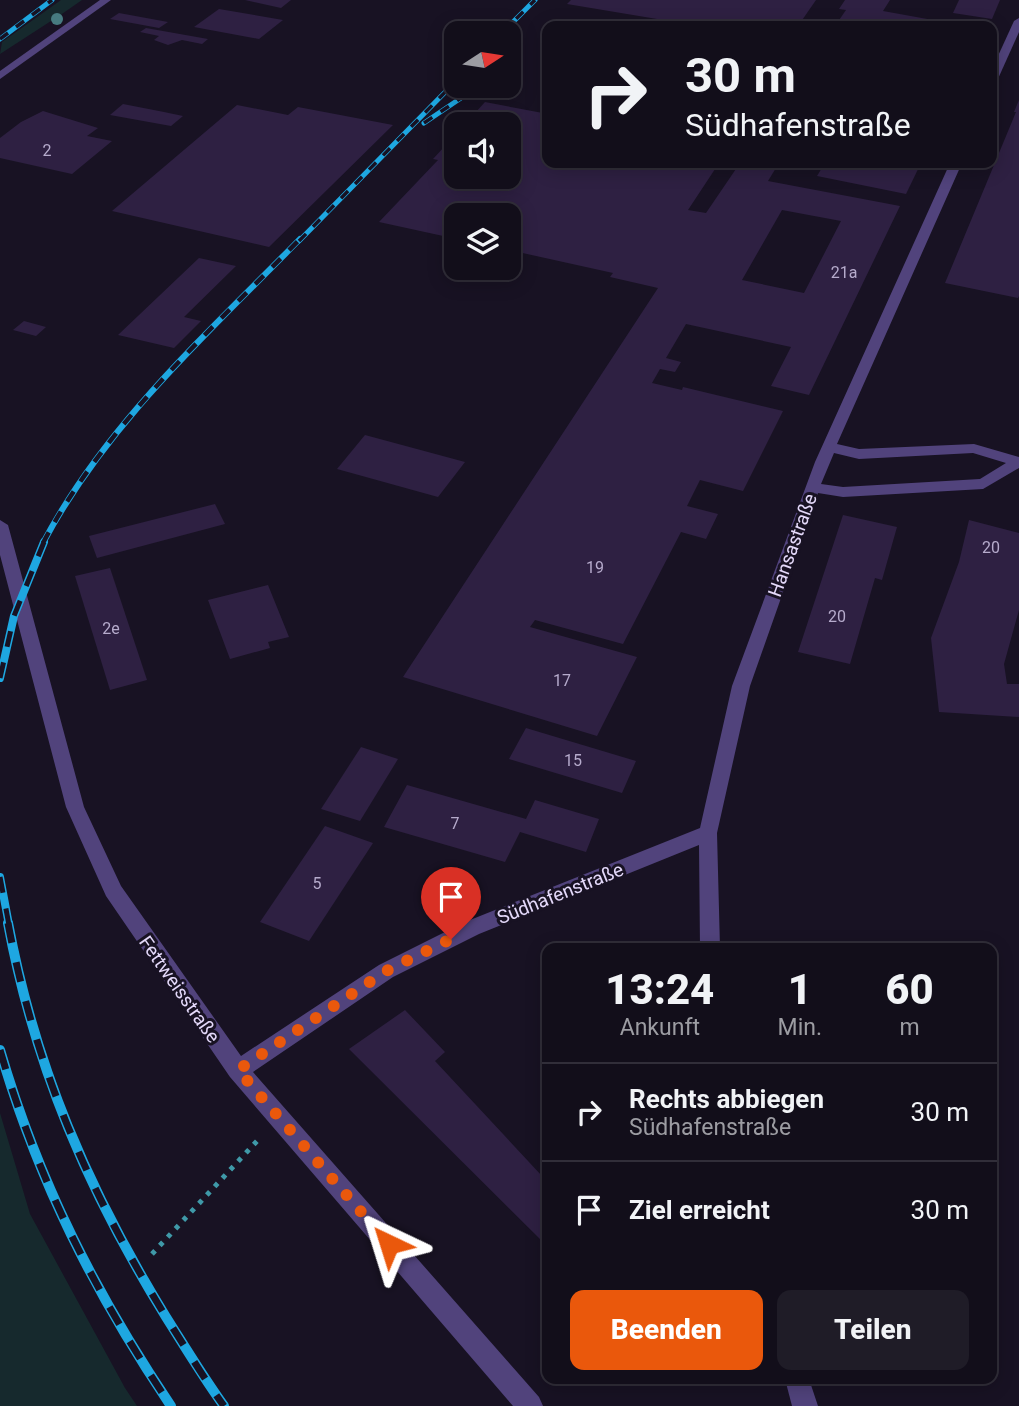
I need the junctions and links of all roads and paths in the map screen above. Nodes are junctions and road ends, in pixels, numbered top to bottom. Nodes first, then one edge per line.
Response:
1 (106, 0) edge
2 (1019, 21) edge
3 (997, 70) edge
4 (0, 76) edge
5 (954, 168) edge
6 (829, 447) junction
7 (813, 488) junction
8 (0, 525) edge
9 (708, 834) junction
10 (710, 943) edge
11 (238, 1070) junction
12 (279, 1118) junction
13 (152, 1254) dead end
14 (798, 1384) edge
15 (530, 1406) edge
16 (805, 1406) edge

1 - 4 street
2 - 3 street
5 - 6 street, Hansastraße
6 - 7 street, Hansastraße
6 - 7 street
7 - 9 street, Hansastraße
8 - 11 street, Fettweisstraße
9 - 10 street, Hansastraße
9 - 11 street, Südhafenstraße
11 - 12 street, Fettweisstraße
12 - 13 path
12 - 15 street, Fettweisstraße
14 - 16 street

